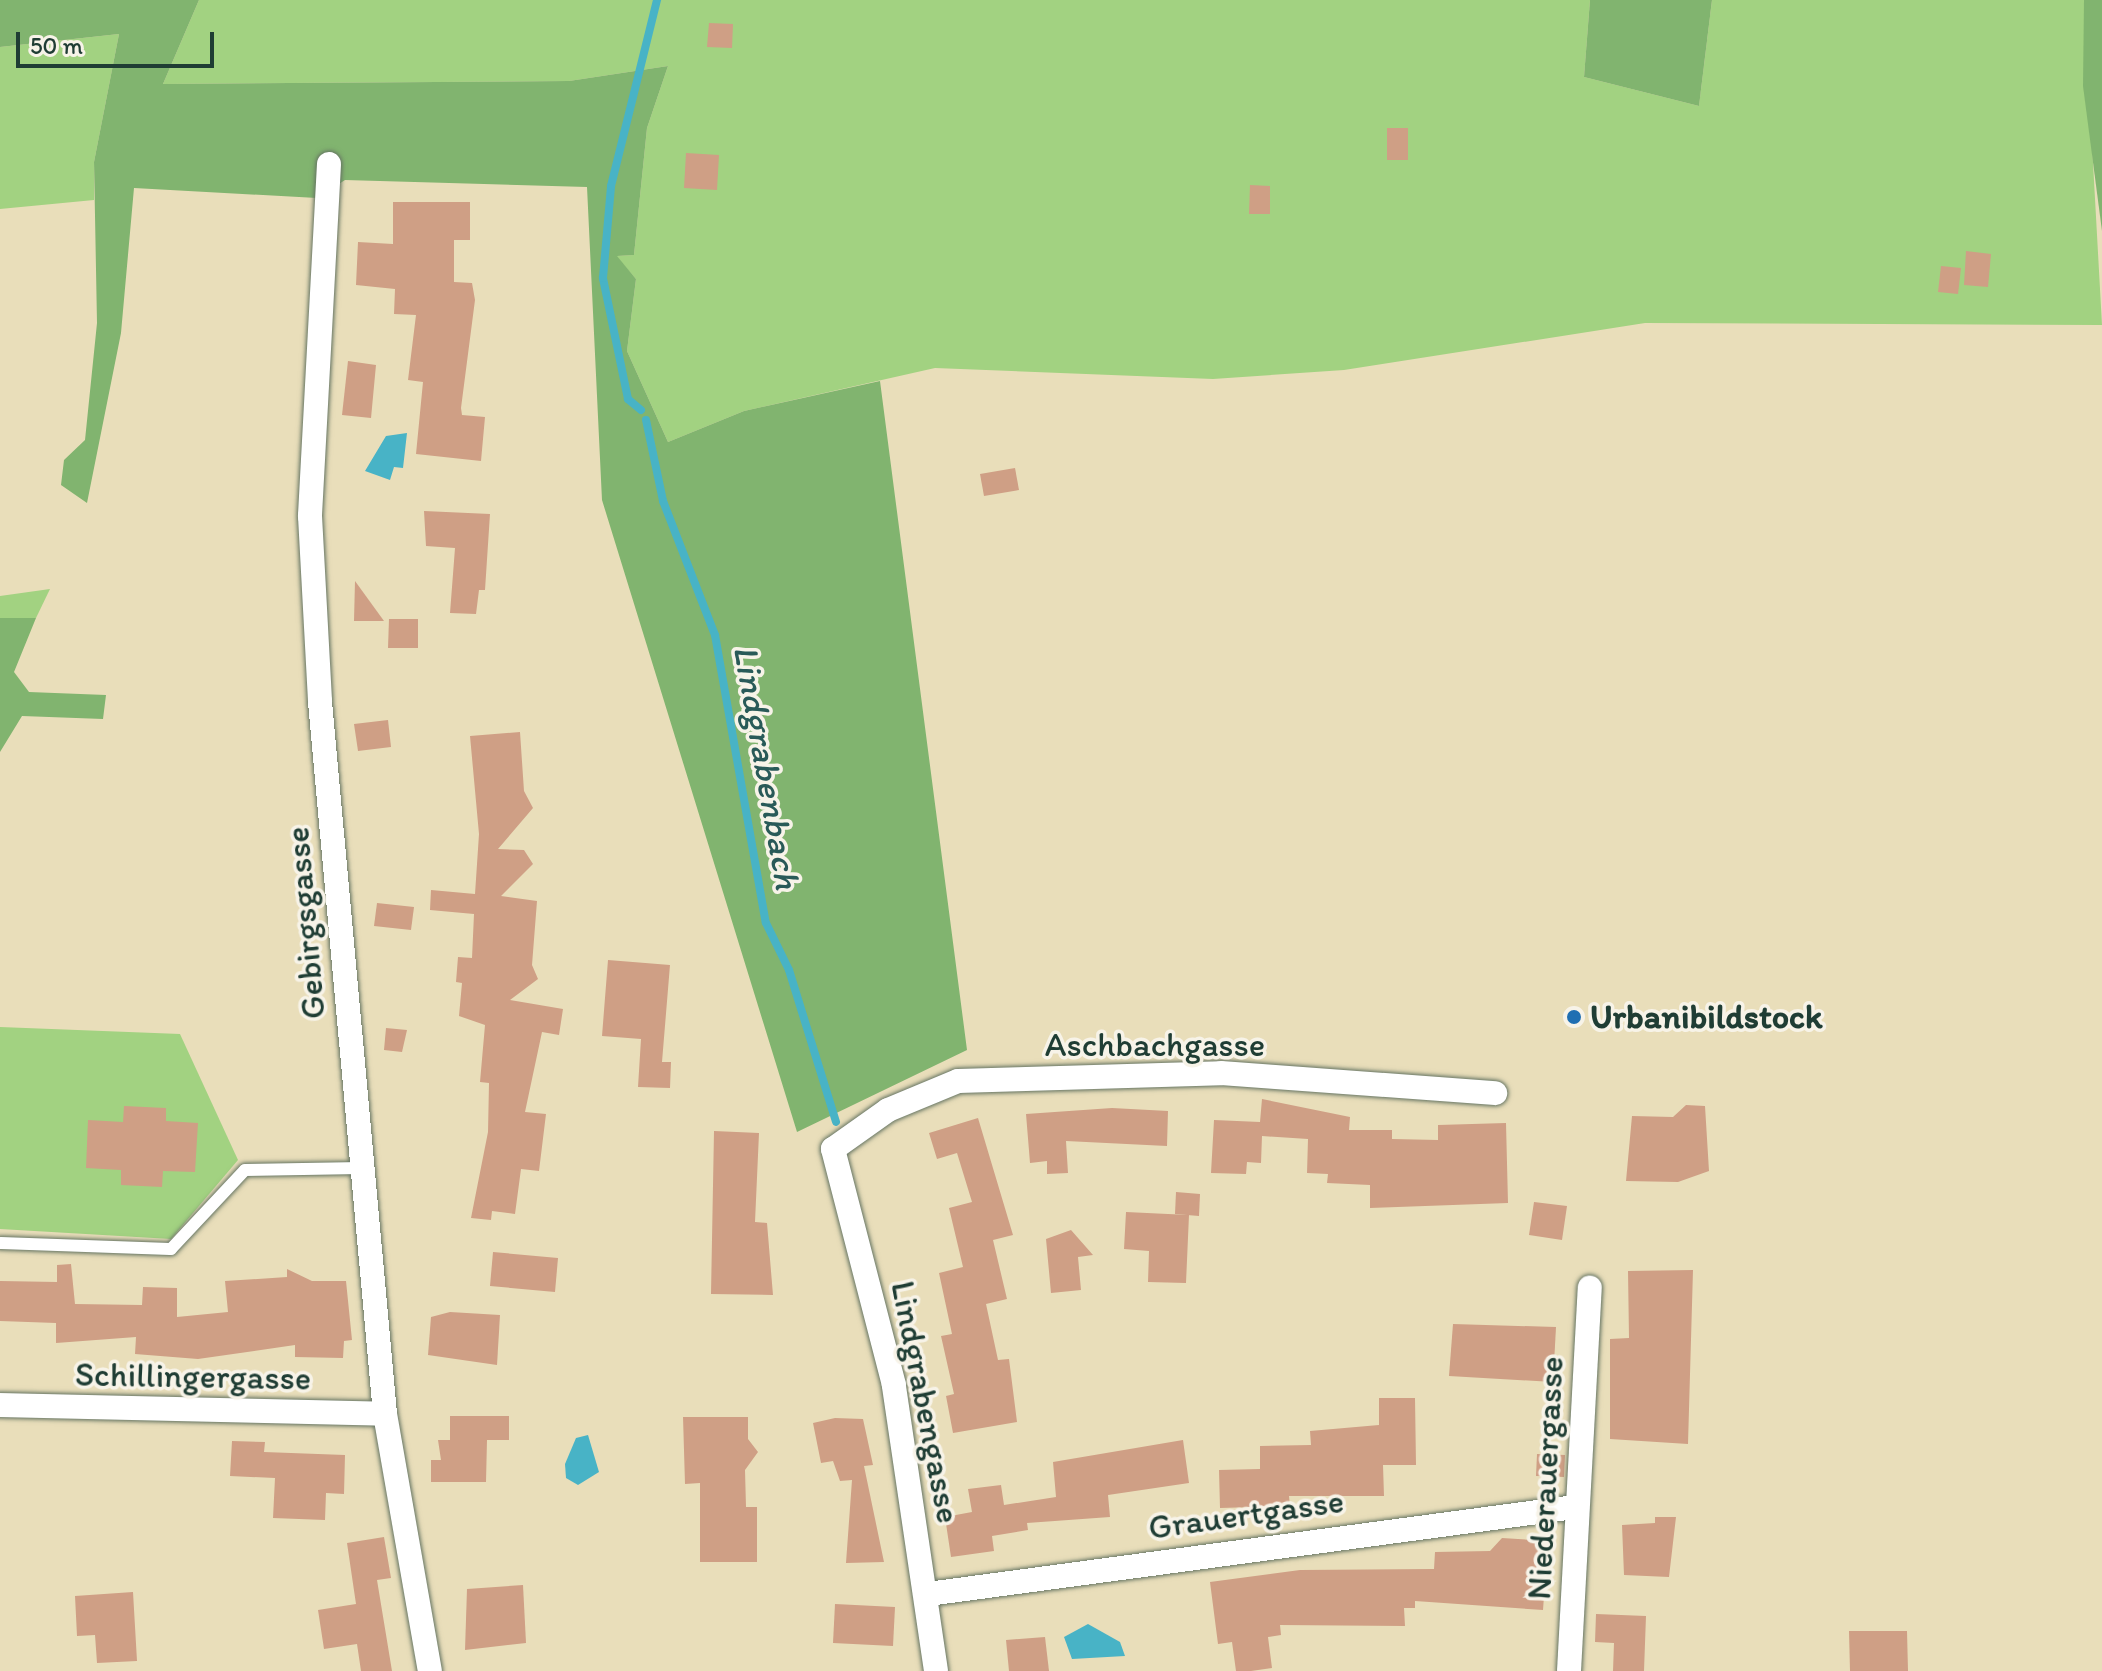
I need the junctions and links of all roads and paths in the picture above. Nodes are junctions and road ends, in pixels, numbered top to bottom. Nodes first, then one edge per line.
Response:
1 (329, 164) dead end
2 (1495, 1093) dead end
3 (833, 1149) joint
4 (361, 1168) junction
5 (0, 1243) edge
6 (1590, 1288) dead end
7 (0, 1405) edge
8 (385, 1414) junction
9 (1575, 1507) junction
10 (928, 1594) junction
11 (430, 1671) edge
12 (936, 1671) edge
13 (1569, 1671) edge

1 - 4 street, Gebirgsgasse
2 - 3 street, Aschbachgasse
3 - 10 street, Lindgrabengasse
4 - 5 lane
4 - 8 street, Gebirgsgasse
6 - 9 street, Niederauergasse
7 - 8 street, Schillingergasse
8 - 11 street, Gebirgsgasse
9 - 10 street, Grauertgasse
9 - 13 street, Niederauergasse
10 - 12 street, Lindgrabengasse

